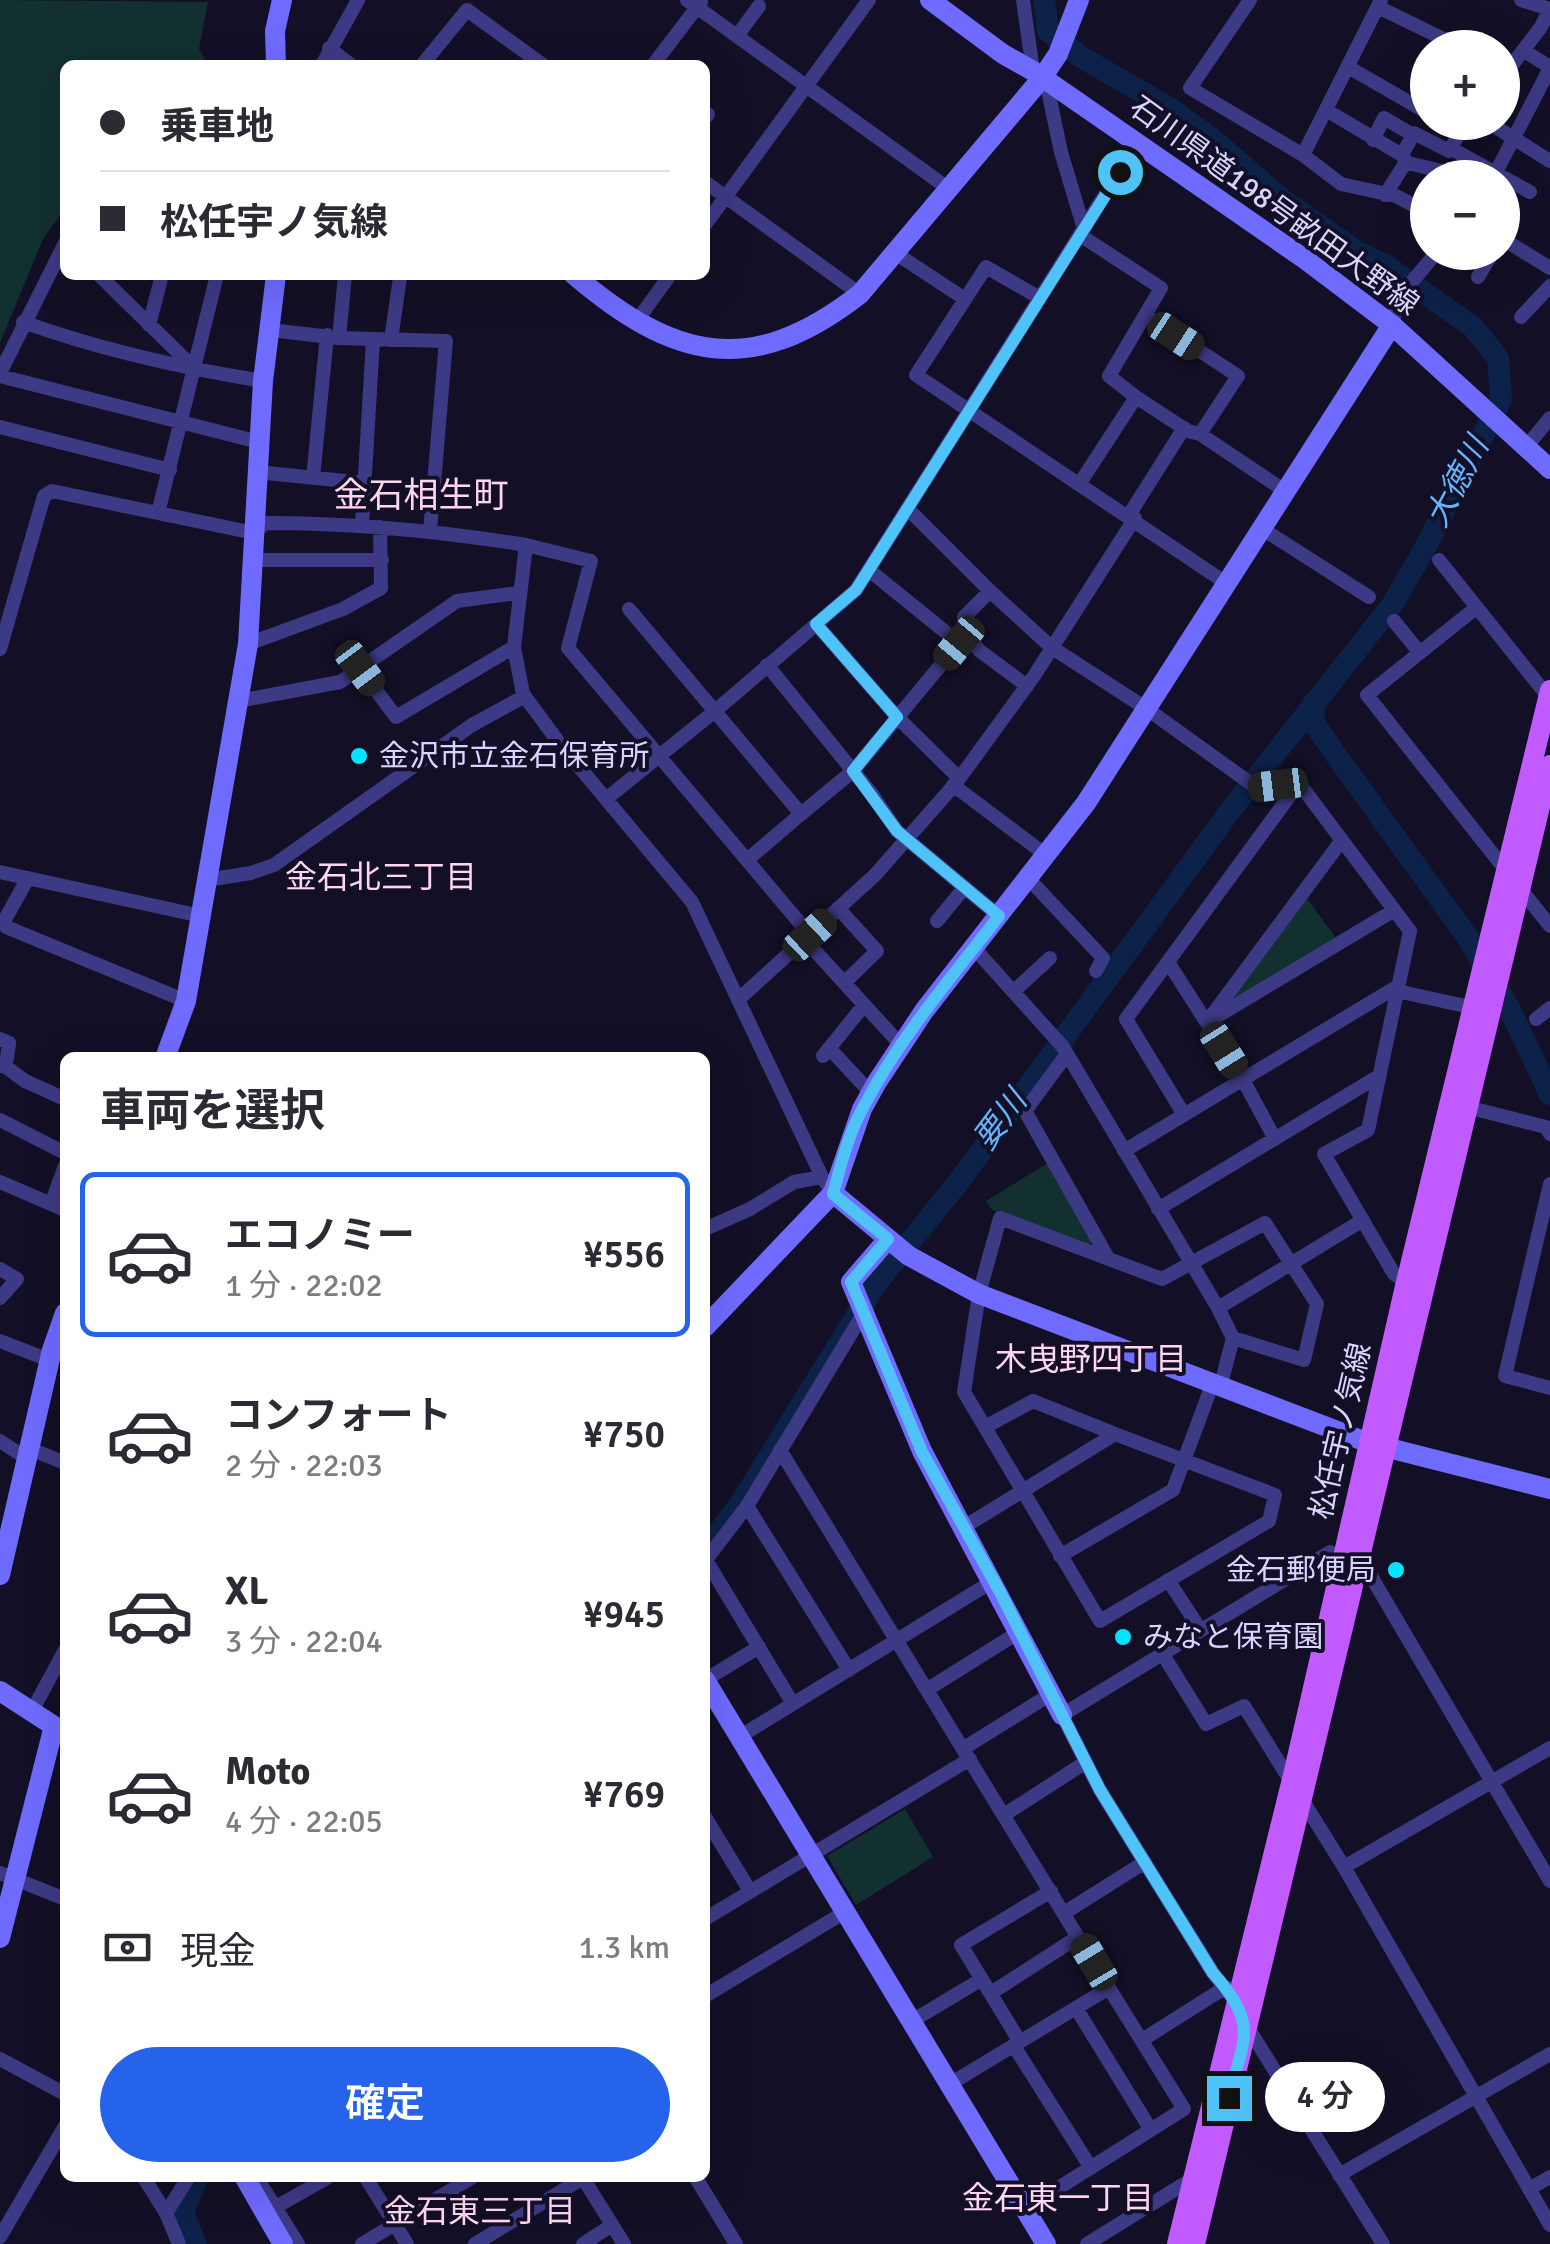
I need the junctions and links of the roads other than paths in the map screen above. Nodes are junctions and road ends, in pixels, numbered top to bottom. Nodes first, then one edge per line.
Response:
1 (282, 0) edge
2 (358, 0) edge
3 (869, 0) edge
4 (1023, 0) edge
5 (1250, 0) edge
6 (1521, 0) edge
7 (696, 2) edge
8 (938, 2) edge
9 (1380, 3) edge
10 (759, 6) dead end
11 (1077, 6) edge
12 (1429, 30) edge
13 (737, 36) junction
14 (328, 48) junction
15 (1524, 51) junction
16 (1520, 55) edge
17 (276, 60) edge
18 (324, 60) edge
19 (345, 60) edge
20 (426, 60) edge
21 (536, 60) edge
22 (656, 60) edge
23 (1348, 66) junction
24 (1550, 67) edge
25 (1040, 76) junction
26 (806, 86) junction
27 (1410, 102) edge
28 (1326, 110) junction
29 (1520, 129) edge
30 (1410, 132) edge
31 (1373, 140) junction
32 (1417, 140) edge
33 (1425, 140) edge
34 (1455, 140) edge
35 (1520, 140) edge
36 (1138, 144) junction
37 (1450, 148) junction
38 (1303, 156) junction
39 (1404, 158) junction
40 (1470, 160) edge
41 (1410, 161) edge
42 (1550, 161) edge
43 (710, 185) edge
44 (1520, 187) edge
45 (949, 189) junction
46 (1530, 192) dead end
47 (1386, 195) junction
48 (726, 196) junction
49 (1410, 203) edge
50 (710, 218) edge
51 (1082, 232) junction
52 (1520, 250) edge
53 (60, 252) edge
54 (895, 253) junction
55 (1550, 268) edge
56 (1421, 270) edge
57 (1481, 270) edge
58 (1478, 277) dead end
59 (105, 280) edge
60 (161, 280) edge
61 (216, 280) edge
62 (275, 280) edge
63 (344, 280) edge
64 (400, 280) edge
65 (581, 280) edge
66 (666, 280) edge
67 (1550, 286) edge
68 (860, 294) junction
69 (1040, 298) junction
70 (965, 299) junction
71 (1145, 316) junction
72 (1521, 317) dead end
73 (23, 322) junction
74 (636, 322) junction
75 (149, 325) junction
76 (1392, 325) junction
77 (270, 330) junction
78 (333, 337) junction
79 (373, 340) junction
80 (391, 340) junction
81 (196, 370) junction
82 (0, 375) edge
83 (264, 381) junction
84 (1136, 397) junction
85 (968, 411) junction
86 (1550, 418) edge
87 (183, 420) junction
88 (0, 427) edge
89 (1184, 428) junction
90 (1200, 434) junction
91 (1519, 439) junction
92 (259, 442) junction
93 (1550, 469) edge
94 (170, 470) junction
95 (257, 472) junction
96 (313, 478) junction
97 (365, 483) junction
98 (1080, 483) junction
99 (1285, 491) junction
100 (909, 510) junction
101 (158, 512) junction
102 (1132, 516) junction
103 (362, 525) junction
104 (380, 527) junction
105 (1262, 528) junction
106 (430, 531) junction
107 (254, 533) junction
108 (526, 545) junction
109 (254, 560) junction
110 (382, 560) junction
111 (1439, 560) dead end
112 (868, 570) junction
113 (1226, 582) junction
114 (990, 592) junction
115 (518, 594) junction
116 (1369, 597) dead end
117 (1477, 608) junction
118 (629, 609) dead end
119 (1394, 621) dead end
120 (816, 624) junction
121 (961, 638) junction
122 (248, 644) junction
123 (514, 647) junction
124 (1051, 647) junction
125 (0, 648) edge
126 (1420, 652) junction
127 (767, 665) junction
128 (360, 668) junction
129 (1027, 686) junction
130 (1549, 695) edge
131 (525, 696) junction
132 (238, 701) junction
133 (1147, 710) junction
134 (715, 711) junction
135 (897, 717) junction
136 (658, 756) junction
137 (1550, 765) edge
138 (853, 771) junction
139 (956, 782) junction
140 (1299, 783) junction
141 (606, 799) junction
142 (800, 814) junction
143 (908, 839) junction
144 (1342, 840) junction
145 (1046, 855) junction
146 (747, 860) junction
147 (1507, 869) junction
148 (0, 872) edge
149 (28, 878) junction
150 (1028, 878) junction
151 (207, 880) junction
152 (965, 887) junction
153 (1520, 888) junction
154 (838, 908) junction
155 (1394, 910) junction
156 (201, 916) junction
157 (999, 916) junction
158 (938, 921) dead end
159 (1550, 926) edge
160 (1502, 928) junction
161 (808, 937) junction
162 (974, 948) junction
163 (1050, 958) dead end
164 (1168, 962) junction
165 (1096, 971) dead end
166 (844, 983) junction
167 (1398, 988) junction
168 (1014, 992) junction
169 (739, 999) junction
170 (186, 1001) junction
171 (864, 1005) junction
172 (1550, 1008) edge
173 (1482, 1009) junction
174 (1536, 1020) dead end
175 (1207, 1022) junction
176 (0, 1039) edge
177 (901, 1046) junction
178 (1062, 1046) junction
179 (167, 1052) edge
180 (1, 1065) edge
181 (1379, 1076) junction
182 (1242, 1078) junction
183 (871, 1093) junction
184 (60, 1097) edge
185 (1467, 1107) junction
186 (1184, 1113) junction
187 (0, 1120) edge
188 (1550, 1134) edge
189 (1274, 1138) junction
190 (60, 1150) edge
191 (1124, 1151) junction
192 (0, 1182) edge
193 (1550, 1184) edge
194 (827, 1185) junction
195 (58, 1207) edge
196 (1158, 1209) junction
197 (1362, 1220) junction
198 (710, 1227) edge
199 (1544, 1233) edge
200 (898, 1247) junction
201 (1108, 1258) junction
202 (1190, 1261) junction
203 (1292, 1263) junction
204 (0, 1268) edge
205 (1406, 1282) junction
206 (979, 1294) junction
207 (0, 1298) edge
208 (1218, 1308) junction
209 (861, 1309) junction
210 (710, 1322) edge
211 (1233, 1338) junction
212 (0, 1341) edge
213 (55, 1355) edge
214 (1216, 1386) junction
215 (1550, 1388) edge
216 (985, 1427) junction
217 (1116, 1434) junction
218 (0, 1442) edge
219 (1378, 1446) junction
220 (780, 1450) junction
221 (27, 1453) junction
222 (1185, 1459) junction
223 (60, 1462) edge
224 (1549, 1482) edge
225 (1023, 1493) junction
226 (748, 1506) junction
227 (964, 1527) junction
228 (710, 1556) edge
229 (1060, 1556) junction
230 (1350, 1560) junction
231 (710, 1568) edge
232 (0, 1574) edge
233 (993, 1580) junction
234 (1168, 1580) junction
235 (1200, 1630) junction
236 (1020, 1632) junction
237 (898, 1641) junction
238 (758, 1647) junction
239 (1162, 1653) junction
240 (60, 1659) edge
241 (849, 1670) junction
242 (710, 1677) edge
243 (710, 1689) edge
244 (928, 1689) junction
245 (0, 1691) edge
246 (1051, 1694) junction
247 (793, 1704) junction
248 (32, 1711) junction
249 (1062, 1715) junction
250 (59, 1728) edge
251 (739, 1738) junction
252 (1550, 1748) edge
253 (967, 1754) junction
254 (1086, 1762) junction
255 (1291, 1780) junction
256 (1492, 1782) junction
257 (1302, 1800) junction
258 (1004, 1815) junction
259 (710, 1825) edge
260 (812, 1854) junction
261 (1145, 1862) junction
262 (1344, 1867) junction
263 (8, 1876) edge
264 (1550, 1880) edge
265 (750, 1891) junction
266 (1050, 1891) junction
267 (60, 1897) edge
268 (845, 1912) junction
269 (1064, 1913) junction
270 (710, 1916) edge
271 (1078, 1936) junction
272 (0, 1938) edge
273 (982, 1978) junction
274 (1109, 1988) junction
275 (1230, 1992) junction
276 (710, 1993) edge
277 (990, 1993) junction
278 (1076, 2008) junction
279 (912, 2020) junction
280 (1246, 2026) junction
281 (1142, 2040) junction
282 (1017, 2044) junction
283 (1550, 2054) edge
284 (0, 2059) edge
285 (950, 2084) junction
286 (60, 2091) edge
287 (1476, 2098) junction
288 (1150, 2130) junction
289 (60, 2135) edge
290 (1090, 2168) junction
291 (1339, 2175) junction
292 (1550, 2178) edge
293 (1201, 2181) junction
294 (147, 2182) edge
295 (185, 2182) edge
296 (247, 2182) edge
297 (260, 2182) edge
298 (320, 2182) edge
299 (369, 2182) edge
300 (464, 2182) edge
301 (577, 2182) edge
302 (585, 2182) edge
303 (698, 2182) edge
304 (1529, 2189) junction
305 (274, 2208) junction
306 (1025, 2209) junction
307 (166, 2213) junction
308 (395, 2224) junction
309 (612, 2225) junction
310 (1550, 2225) edge
311 (0, 2237) edge
312 (179, 2244) edge
313 (282, 2244) edge
314 (298, 2244) edge
315 (362, 2244) edge
316 (407, 2244) edge
317 (476, 2244) edge
318 (583, 2244) edge
319 (624, 2244) edge
320 (736, 2244) edge
321 (1046, 2244) edge
322 (1087, 2244) edge
323 (1177, 2244) edge
324 (1195, 2244) edge
325 (1383, 2244) edge

1 - 17 street
2 - 14 street
3 - 26 street
4 - 25 street
5 - 38 street
6 - 15 street
7 - 13 street
7 - 22 street
8 - 25 street, 石川県道198号畝田大野線
9 - 12 street
9 - 23 street
10 - 13 street
11 - 25 street
13 - 26 street
14 - 18 street
14 - 19 street
15 - 16 street
15 - 24 street
20 - 21 street
23 - 27 street
23 - 28 street
24 - 29 street
25 - 36 street, 石川県道198号畝田大野線
25 - 45 street
25 - 51 street
26 - 45 street
26 - 48 street
28 - 31 street
28 - 38 street
30 - 31 street
31 - 39 street
32 - 39 street
33 - 37 street
34 - 37 street
35 - 42 street
36 - 51 street
36 - 76 street, 石川県道198号畝田大野線
37 - 40 street
38 - 47 street
39 - 41 street
39 - 47 street
43 - 48 street
44 - 46 street
45 - 54 street
47 - 49 street
48 - 50 street
48 - 68 street
51 - 69 street
51 - 71 street
52 - 55 street
53 - 73 street
54 - 68 street
54 - 70 street
56 - 76 street
57 - 58 street
59 - 75 street
60 - 75 street
61 - 81 street
62 - 77 street
63 - 78 street
64 - 80 street
65 - 74 street
66 - 74 street
67 - 72 street
68 - 74 street
69 - 70 street
69 - 85 street
70 - 85 street
71 - 84 street
71 - 90 street
73 - 81 street
73 - 82 street
75 - 81 street
76 - 91 street, 石川県道198号畝田大野線
76 - 99 street
77 - 78 street
77 - 83 street
78 - 79 street
78 - 96 street
79 - 80 street
79 - 97 street
80 - 106 street
81 - 83 street
81 - 87 street
82 - 87 street
83 - 92 street
84 - 89 street
84 - 98 street
85 - 98 street
85 - 100 street
86 - 91 street
87 - 92 street
87 - 94 street
88 - 94 street
89 - 90 street
89 - 102 street
90 - 99 street
91 - 93 street
92 - 95 street
94 - 101 street
95 - 96 street
95 - 107 street
96 - 97 street
97 - 103 street
98 - 102 street
99 - 105 street
100 - 112 street
100 - 114 street
101 - 107 street
101 - 125 street
102 - 113 street
102 - 124 street
103 - 104 street
103 - 107 street
104 - 106 street
104 - 110 street
105 - 113 street
105 - 116 street
106 - 108 street
107 - 109 street
108 - 115 street
108 - 136 street
109 - 110 street
109 - 122 street
110 - 122 street
111 - 117 street
112 - 120 street
112 - 121 street
113 - 133 street
114 - 121 street
114 - 124 street
115 - 123 street
115 - 128 street
117 - 126 street
117 - 130 street
118 - 134 street
119 - 126 street
120 - 127 street
120 - 135 street
121 - 129 street
121 - 135 street
122 - 132 street
123 - 128 street
123 - 131 street
124 - 129 street
124 - 133 street
126 - 147 street
127 - 134 street
127 - 138 street
128 - 132 street
129 - 139 street
130 - 147 main road, 松任宇ノ気線
131 - 141 street
131 - 151 street
132 - 151 street
133 - 140 street
133 - 145 street
134 - 136 street
134 - 142 street
135 - 138 street
135 - 139 street
136 - 141 street
136 - 146 street
137 - 153 main road, 松任宇ノ気線
138 - 142 street
138 - 143 street
139 - 143 street
139 - 145 street
140 - 144 street
140 - 164 street
141 - 169 street
142 - 146 street
143 - 152 street
143 - 154 street
144 - 155 street
144 - 175 street
145 - 150 street
146 - 161 street
147 - 153 street
147 - 160 main road, 松任宇ノ気線
148 - 149 street
149 - 156 street
149 - 170 street
150 - 157 street
150 - 165 street
151 - 156 street
152 - 157 street
152 - 158 street
153 - 159 street
153 - 160 main road, 松任宇ノ気線
154 - 161 street
154 - 166 street
155 - 167 street
155 - 175 street
156 - 170 street
157 - 162 street
160 - 173 main road, 松任宇ノ気線
161 - 166 street
161 - 169 street
162 - 168 street
162 - 177 street
163 - 168 street
164 - 175 street
164 - 186 street
166 - 171 street
167 - 173 street
167 - 181 street
167 - 182 street
168 - 178 street
169 - 194 street
170 - 179 street
171 - 177 street
171 - 183 street
172 - 174 street
173 - 185 main road, 松任宇ノ気線
173 - 205 main road, 松任宇ノ気線
175 - 182 street
176 - 180 street
177 - 183 street
178 - 191 street
178 - 201 street
180 - 184 street
181 - 189 street
181 - 197 street
182 - 186 street
182 - 189 street
183 - 194 street
185 - 188 street
185 - 219 main road, 松任宇ノ気線
186 - 191 street
187 - 190 street
189 - 196 street
191 - 196 street
192 - 195 street
193 - 199 street
194 - 198 street
194 - 200 street
194 - 210 street
196 - 202 street
197 - 203 street
197 - 205 street
199 - 215 street
200 - 206 street
200 - 209 street
201 - 202 street
201 - 206 street
202 - 203 street
202 - 208 street
203 - 208 street
203 - 211 street
204 - 207 street
205 - 219 main road, 松任宇ノ気線
206 - 214 street
206 - 216 street
208 - 211 street
209 - 220 street
209 - 227 street
211 - 214 street
212 - 213 street
213 - 221 street
214 - 219 street
214 - 222 street
216 - 217 street
216 - 225 street
217 - 222 street
217 - 225 street
218 - 221 street
219 - 224 street
219 - 230 main road, 松任宇ノ気線
220 - 226 street
220 - 237 street
221 - 223 street
221 - 232 street
222 - 229 street
222 - 234 street
225 - 227 street
225 - 229 street
226 - 228 street
226 - 241 street
227 - 233 street
229 - 234 street
230 - 235 street
230 - 255 main road, 松任宇ノ気線
230 - 256 street
230 - 257 main road, 松任宇ノ気線
231 - 238 street
233 - 236 street
233 - 237 street
234 - 235 street
235 - 239 street
236 - 244 street
236 - 246 street
237 - 241 street
237 - 244 street
238 - 242 street
238 - 247 street
239 - 249 street
239 - 255 street
240 - 248 street
241 - 247 street
243 - 251 street
244 - 253 street
245 - 248 street
246 - 249 street
246 - 253 street
247 - 251 street
248 - 250 street
249 - 254 street
250 - 263 street
251 - 260 street
252 - 256 street
253 - 258 street
253 - 260 street
254 - 258 street
254 - 261 street
255 - 257 street
255 - 275 main road, 松任宇ノ気線
256 - 262 street
256 - 264 street
257 - 262 street
257 - 280 main road, 松任宇ノ気線
258 - 266 street
259 - 265 street
260 - 265 street
260 - 268 street
261 - 269 street
261 - 275 street
262 - 287 street
263 - 267 street
263 - 272 street
265 - 270 street
266 - 269 street
266 - 273 street
268 - 276 street
268 - 279 street
269 - 271 street
271 - 274 street
271 - 277 street
273 - 277 street
273 - 279 street
274 - 278 street
274 - 281 street
275 - 280 street
275 - 281 street
275 - 293 main road, 松任宇ノ気線
277 - 282 street
278 - 282 street
278 - 288 street
279 - 285 street
280 - 291 street
280 - 293 main road, 松任宇ノ気線
281 - 288 street
282 - 285 street
282 - 290 street
283 - 287 street
284 - 286 street
285 - 306 street
287 - 291 street
287 - 304 street
288 - 290 street
289 - 311 street
290 - 306 street
291 - 325 street
292 - 304 street
293 - 322 street
293 - 323 main road, 松任宇ノ気線
293 - 324 main road, 松任宇ノ気線
294 - 307 street
295 - 307 street
296 - 313 street
297 - 305 street
298 - 305 street
299 - 308 street
300 - 308 street
301 - 317 street
302 - 309 street
303 - 320 street
304 - 310 street
305 - 314 street
306 - 321 street
307 - 312 street
308 - 315 street
308 - 316 street
309 - 318 street
309 - 319 street

